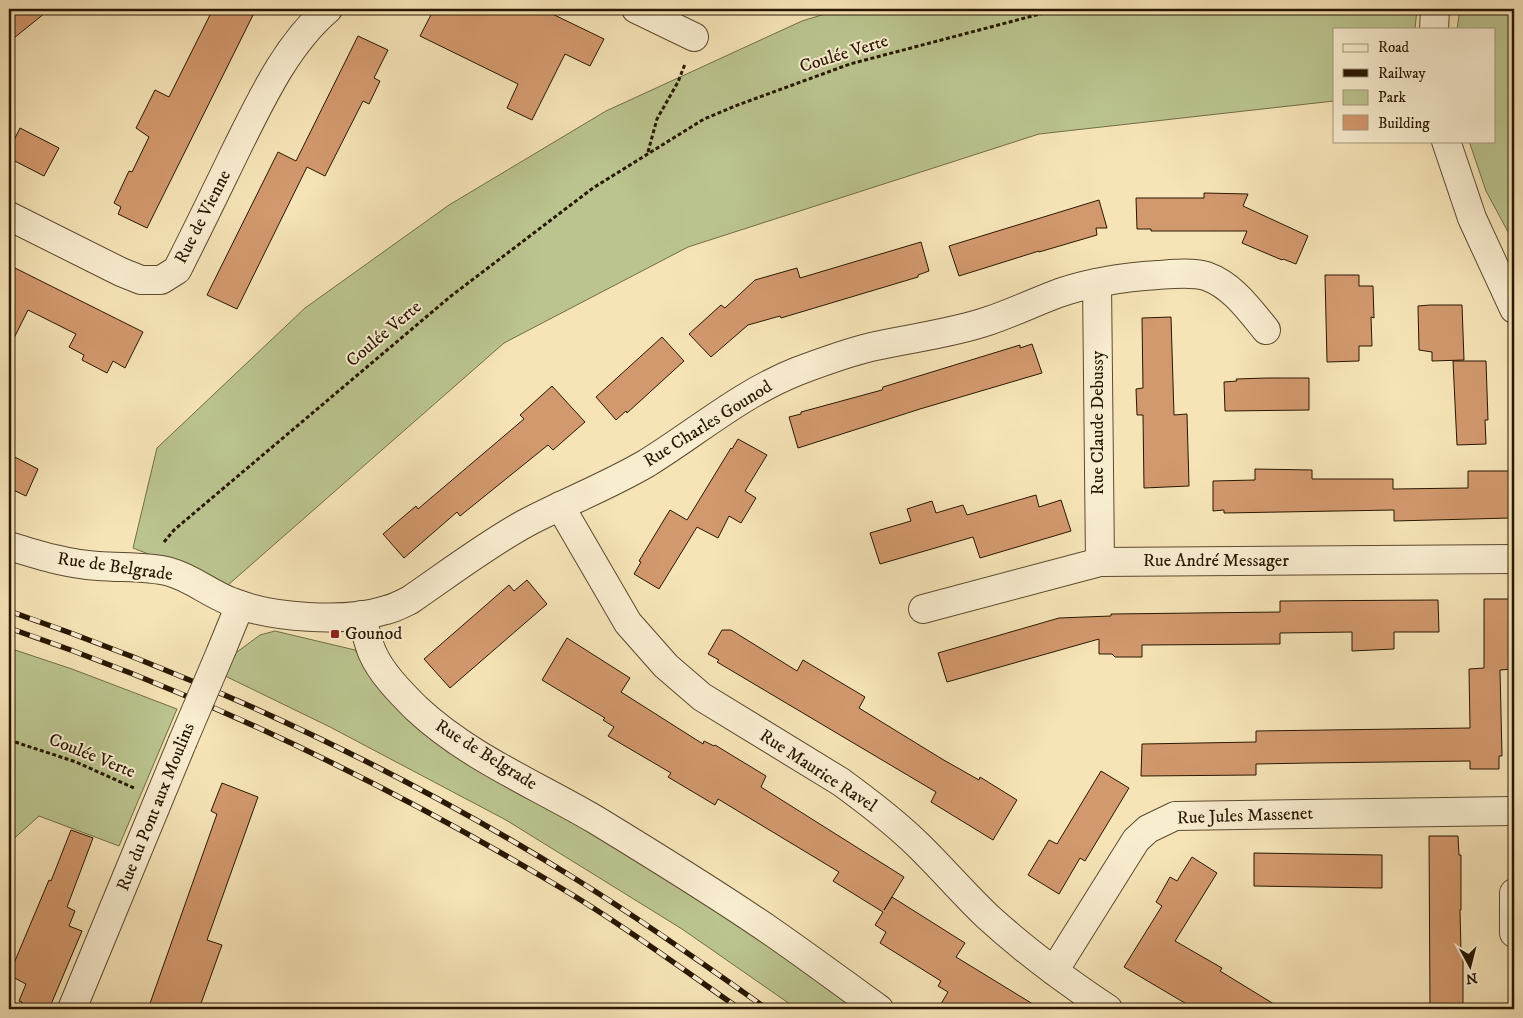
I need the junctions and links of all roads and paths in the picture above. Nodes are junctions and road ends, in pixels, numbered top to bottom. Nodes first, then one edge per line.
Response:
1 (328, 9) edge
2 (636, 9) edge
3 (1059, 9) edge
4 (1436, 9) edge
5 (1434, 28) edge
6 (694, 37) joint
7 (1446, 142) edge
8 (648, 153) junction
9 (9, 216) edge
10 (1097, 283) junction
11 (1514, 310) edge
12 (1266, 330) dead end
13 (560, 506) junction
14 (163, 545) dead end
15 (9, 546) edge
16 (1514, 559) edge
17 (1100, 562) junction
18 (240, 606) junction
19 (924, 609) dead end
20 (361, 615) junction
21 (9, 740) edge
22 (142, 791) dead end
23 (1514, 811) edge
24 (1514, 892) edge
25 (1514, 933) edge
26 (1054, 970) junction
27 (72, 1009) edge
28 (879, 1009) edge
29 (1108, 1009) edge

1 - 9 street, Rue de Vienne
2 - 6 street
3 - 8 path, Coulée Verte
4 - 5 street
6 - 8 path
7 - 11 street
8 - 14 path, Coulée Verte
10 - 12 street, Rue Charles Gounod
10 - 13 street, Rue Charles Gounod
10 - 17 street, Rue Claude Debussy
13 - 20 street, Rue Charles Gounod
13 - 26 street, Rue Maurice Ravel
15 - 18 street, Rue de Belgrade
16 - 17 street, Rue André Messager
17 - 19 street, Rue André Messager
18 - 20 street, Rue de Belgrade
18 - 27 street, Rue du Pont aux Moulins, bridge
20 - 28 street, Rue de Belgrade
21 - 22 path, Coulée Verte
23 - 26 street, Rue Jules Massenet
24 - 25 street
26 - 29 street, Rue Maurice Ravel

